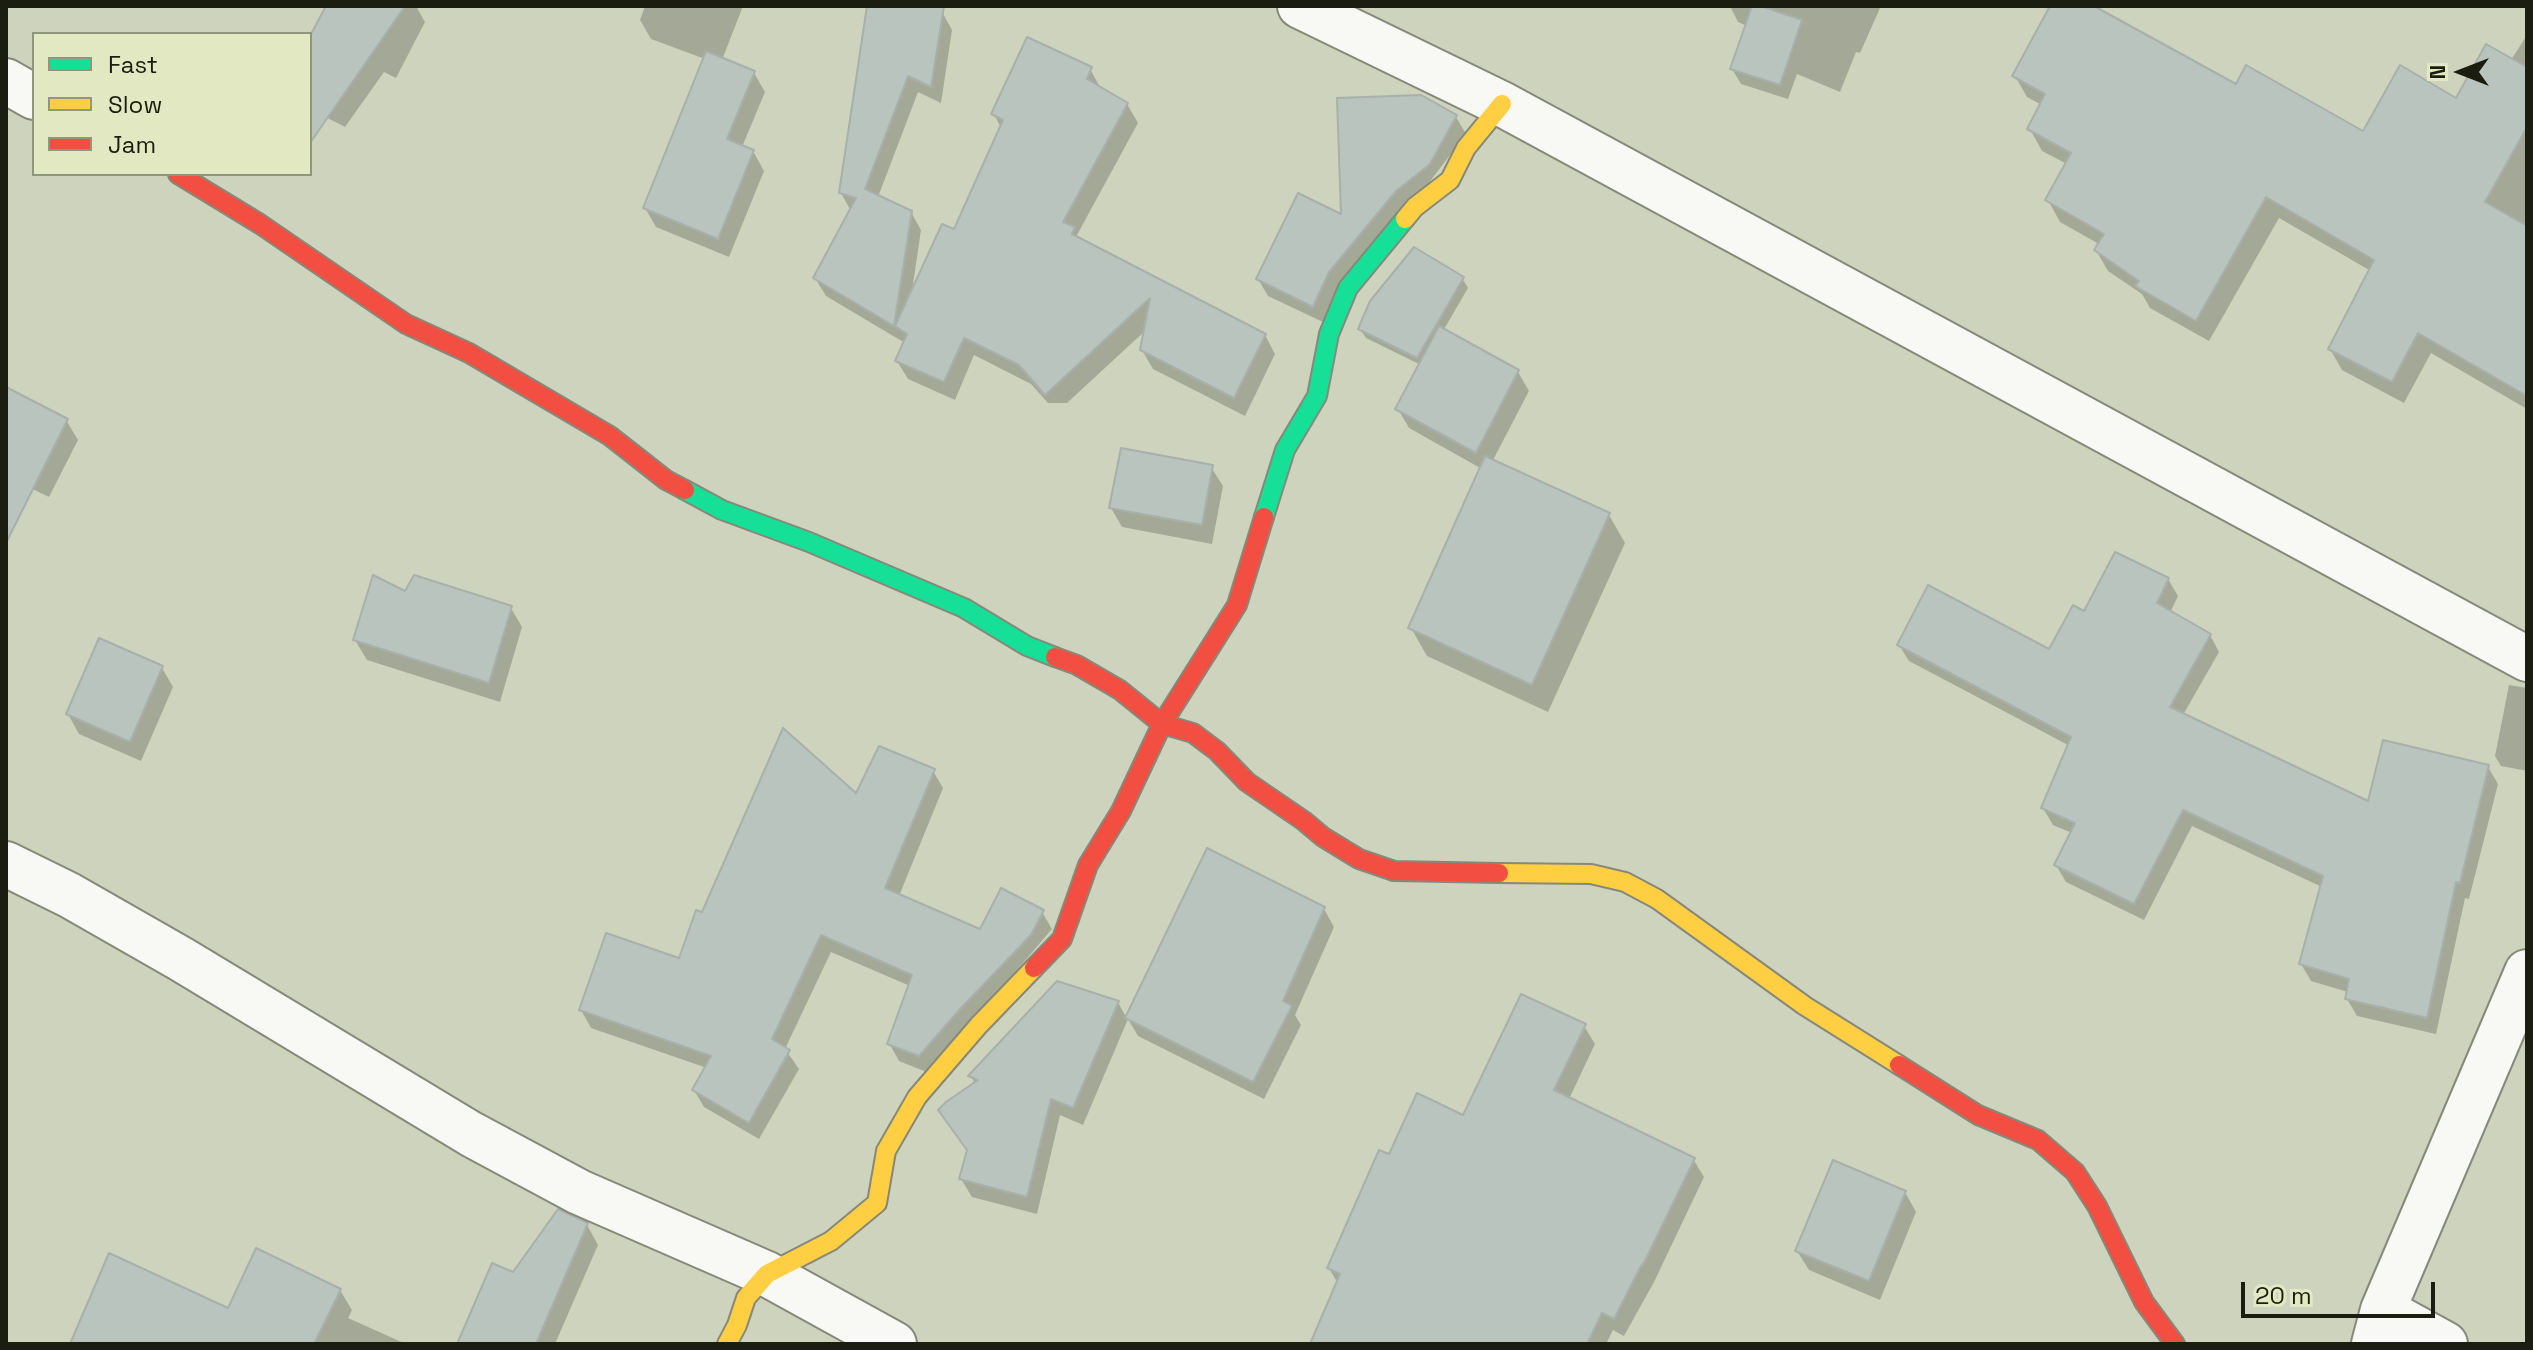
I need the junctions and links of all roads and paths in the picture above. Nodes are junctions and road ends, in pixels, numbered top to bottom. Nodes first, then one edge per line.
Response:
1 (1300, 6) edge
2 (6, 81) edge
3 (32, 96) edge
4 (1502, 104) junction
5 (181, 176) edge
6 (2527, 659) edge
7 (1162, 724) junction
8 (6, 864) edge
9 (2527, 972) edge
10 (767, 1274) junction
11 (2379, 1327) edge
12 (727, 1344) edge
13 (894, 1344) edge
14 (2175, 1344) edge
15 (2445, 1344) edge

1 - 4 street
2 - 3 street
4 - 6 street
4 - 7 street
5 - 7 street
7 - 10 street
7 - 14 street
8 - 10 street
9 - 11 street
10 - 12 street
10 - 13 street
11 - 15 street

